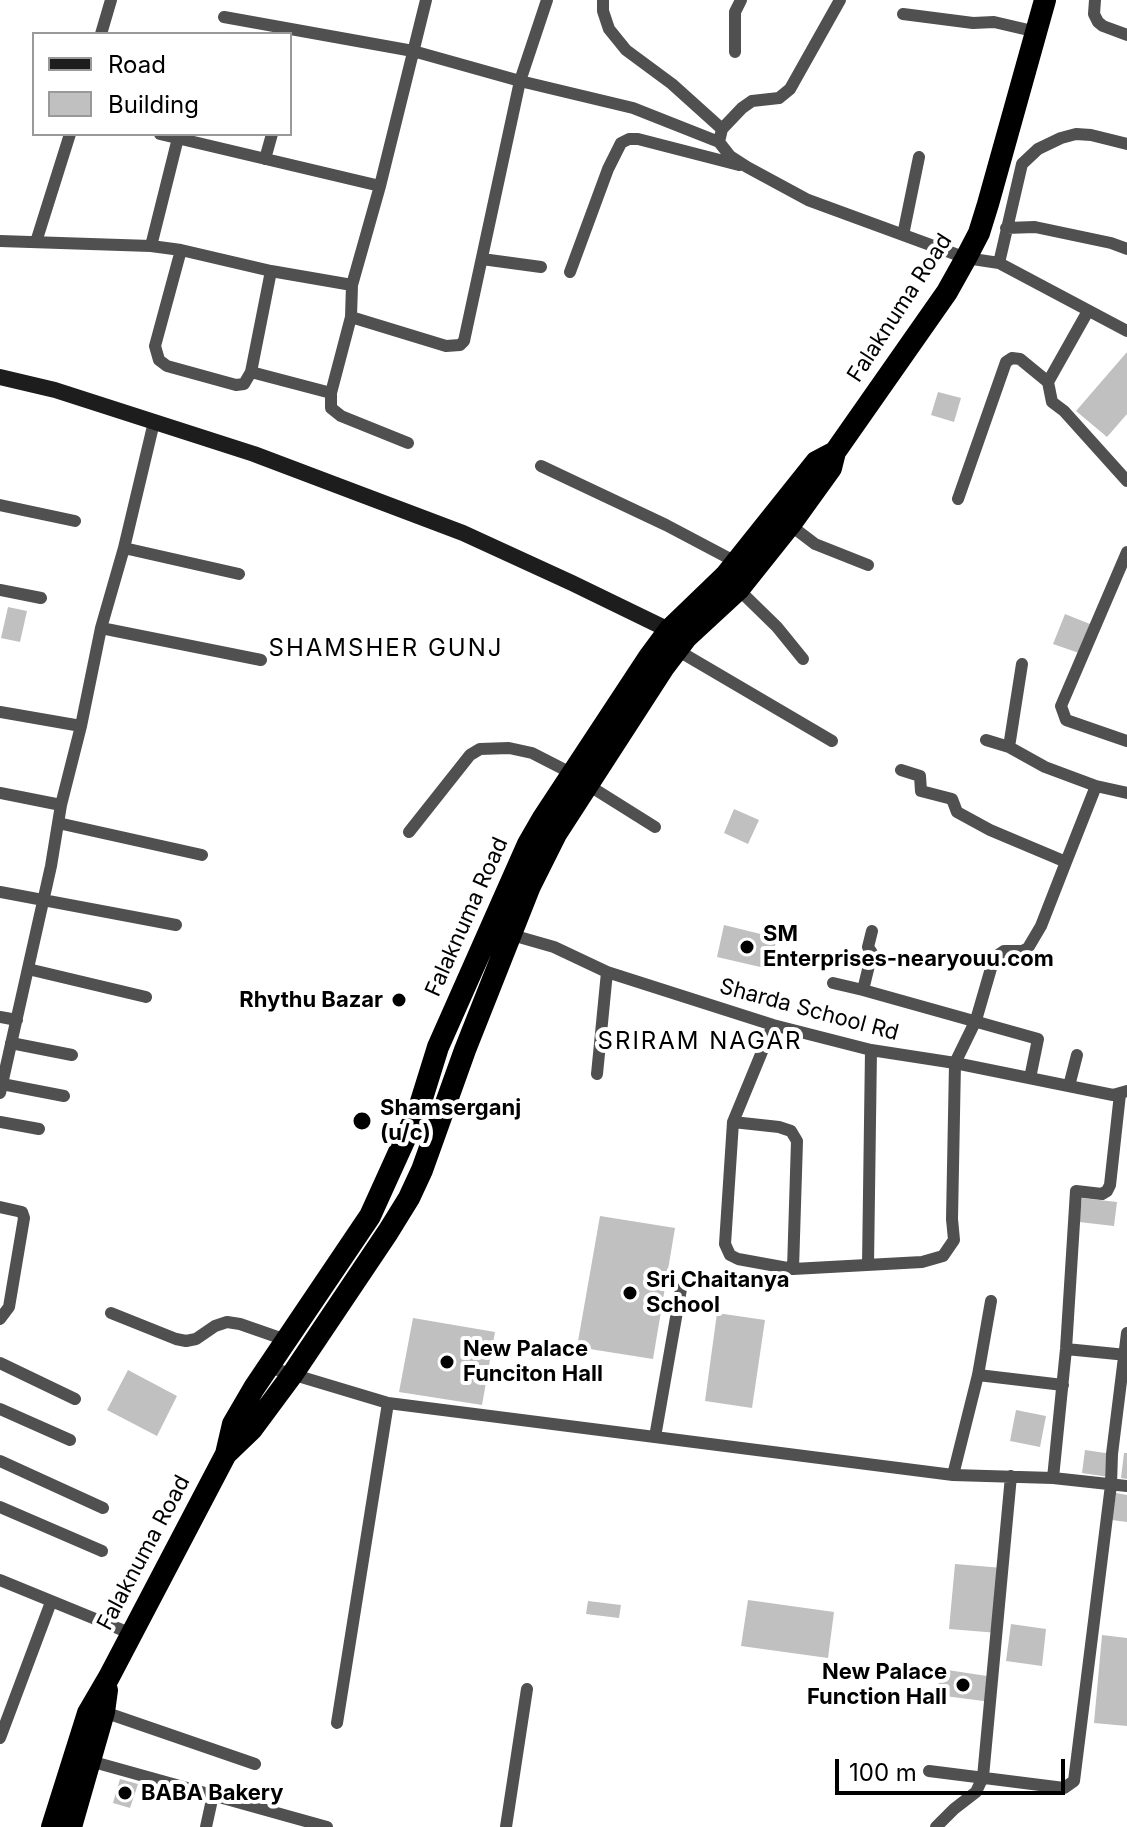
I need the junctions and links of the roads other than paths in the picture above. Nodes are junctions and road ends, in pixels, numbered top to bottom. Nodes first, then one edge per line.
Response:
1 (111, 0) edge
2 (426, 0) edge
3 (547, 0) edge
4 (603, 0) edge
5 (741, 0) edge
6 (840, 0) edge
7 (1045, 0) edge
8 (1095, 0) edge
9 (903, 14) dead end
10 (224, 17) dead end
11 (102, 32) edge
12 (1037, 32) junction
13 (1127, 35) edge
14 (413, 51) junction
15 (735, 52) dead end
16 (520, 81) junction
17 (69, 136) edge
18 (179, 136) edge
19 (271, 136) edge
20 (721, 136) junction
21 (1127, 144) edge
22 (919, 157) dead end
23 (265, 159) junction
24 (747, 167) junction
25 (380, 186) junction
26 (1006, 228) junction
27 (903, 235) junction
28 (0, 241) edge
29 (36, 242) junction
30 (151, 246) junction
31 (1127, 249) edge
32 (181, 250) junction
33 (966, 258) junction
34 (482, 259) junction
35 (999, 263) junction
36 (541, 267) dead end
37 (271, 271) junction
38 (570, 272) dead end
39 (352, 285) junction
40 (1088, 311) junction
41 (351, 317) junction
42 (1127, 331) edge
43 (251, 372) junction
44 (0, 377) edge
45 (1048, 382) junction
46 (331, 393) junction
47 (154, 422) junction
48 (408, 443) dead end
49 (835, 452) junction
50 (541, 466) dead end
51 (1127, 481) edge
52 (958, 499) dead end
53 (0, 505) edge
54 (75, 521) dead end
55 (790, 525) junction
56 (124, 548) junction
57 (1127, 552) edge
58 (868, 565) dead end
59 (239, 574) dead end
60 (733, 576) junction
61 (0, 590) edge
62 (41, 598) dead end
63 (101, 628) junction
64 (677, 639) junction
65 (803, 659) dead end
66 (261, 660) dead end
67 (1022, 664) dead end
68 (0, 712) edge
69 (81, 726) junction
70 (986, 740) dead end
71 (832, 741) dead end
72 (1127, 741) edge
73 (1009, 747) junction
74 (901, 770) dead end
75 (580, 780) junction
76 (1096, 786) junction
77 (0, 793) edge
78 (1127, 793) edge
79 (61, 805) junction
80 (58, 823) junction
81 (655, 827) dead end
82 (409, 832) dead end
83 (202, 855) dead end
84 (1066, 862) junction
85 (0, 892) edge
86 (44, 900) junction
87 (176, 925) dead end
88 (503, 929) junction
89 (872, 931) dead end
90 (28, 969) junction
91 (607, 972) junction
92 (833, 983) dead end
93 (863, 990) junction
94 (146, 997) dead end
95 (0, 1017) edge
96 (17, 1020) junction
97 (976, 1020) junction
98 (773, 1025) junction
99 (11, 1043) junction
100 (871, 1050) junction
101 (72, 1055) dead end
102 (1077, 1055) dead end
103 (3, 1063) edge
104 (955, 1063) junction
105 (597, 1074) dead end
106 (1030, 1078) junction
107 (1069, 1086) junction
108 (1, 1089) edge
109 (1124, 1092) edge
110 (64, 1096) dead end
111 (1122, 1119) edge
112 (0, 1122) edge
113 (733, 1122) junction
114 (39, 1129) dead end
115 (0, 1207) edge
116 (868, 1265) junction
117 (793, 1269) junction
118 (681, 1289) dead end
119 (991, 1301) dead end
120 (111, 1313) dead end
121 (0, 1319) edge
122 (1127, 1333) edge
123 (286, 1340) junction
124 (1066, 1349) junction
125 (1126, 1355) edge
126 (0, 1363) edge
127 (268, 1367) junction
128 (292, 1375) junction
129 (978, 1375) junction
130 (1063, 1385) junction
131 (75, 1399) dead end
132 (388, 1403) junction
133 (0, 1409) edge
134 (655, 1437) junction
135 (70, 1440) dead end
136 (226, 1454) junction
137 (0, 1461) edge
138 (953, 1475) junction
139 (1011, 1476) junction
140 (1053, 1478) junction
141 (1111, 1485) junction
142 (1127, 1486) edge
143 (0, 1507) edge
144 (103, 1508) dead end
145 (102, 1551) dead end
146 (0, 1580) edge
147 (51, 1602) junction
148 (132, 1634) junction
149 (109, 1677) junction
150 (527, 1689) dead end
151 (104, 1712) junction
152 (337, 1723) dead end
153 (0, 1738) edge
154 (90, 1761) junction
155 (255, 1764) dead end
156 (929, 1771) dead end
157 (983, 1777) junction
158 (213, 1795) junction
159 (52, 1827) edge
160 (71, 1827) edge
161 (206, 1827) edge
162 (327, 1827) edge
163 (506, 1827) edge
164 (936, 1827) edge

1 - 11 street
2 - 14 street
3 - 16 street
4 - 20 street
5 - 15 street
6 - 20 street
7 - 12 highway, Falaknuma Road
8 - 13 street
9 - 12 street
10 - 14 street
12 - 33 highway, Falaknuma Road
14 - 16 street
14 - 25 street
16 - 20 street
16 - 34 street
17 - 29 street
18 - 23 street
18 - 30 street
19 - 23 street
20 - 24 street
21 - 26 street
22 - 27 street
23 - 25 street
24 - 27 street
24 - 38 street
25 - 39 street
26 - 31 street
26 - 35 street
27 - 33 street
28 - 29 street
29 - 30 street
30 - 32 street
32 - 37 street
32 - 43 street
33 - 35 street
33 - 49 highway, Falaknuma Road
34 - 36 street
34 - 41 street
35 - 40 street
37 - 39 street
37 - 43 street
39 - 41 street
40 - 42 street
40 - 45 street
41 - 46 street
43 - 46 street
44 - 47 main road
45 - 51 street
45 - 52 street
46 - 48 street
47 - 56 street
47 - 64 main road
49 - 55 highway, Falaknuma Road
49 - 60 highway, Falaknuma Road
50 - 60 street
53 - 54 street
55 - 58 street
55 - 60 highway, Falaknuma Road
56 - 59 street
56 - 63 street
57 - 72 street
60 - 64 highway, Falaknuma Road
60 - 65 street
61 - 62 street
63 - 66 street
63 - 69 street
64 - 71 street
64 - 75 highway, Falaknuma Road
67 - 73 street
68 - 69 street
69 - 79 street
70 - 73 street
73 - 76 street
74 - 84 street
75 - 81 street
75 - 82 street
75 - 88 highway, Falaknuma Road
76 - 78 street
76 - 84 street
77 - 79 street
79 - 80 street
80 - 83 street
80 - 86 street
84 - 97 street
85 - 86 street
86 - 87 street
86 - 90 street
88 - 91 street, Sharda School Rd
88 - 123 highway, Falaknuma Road
88 - 128 highway, Falaknuma Road
89 - 93 street
90 - 94 street
90 - 96 street
91 - 98 street, Sharda School Rd
91 - 105 street
92 - 93 street
93 - 97 street
95 - 96 street
96 - 99 street
97 - 104 street
97 - 106 street
98 - 100 street, Sharda School Rd
98 - 113 street
99 - 101 street
99 - 103 street
100 - 104 street, Sharda School Rd
100 - 116 street
102 - 107 street
103 - 108 street
104 - 106 street, Sharda School Rd
104 - 116 street
106 - 107 street, Sharda School Rd
107 - 109 street, Sharda School Rd
108 - 110 street
109 - 111 street
111 - 124 street
112 - 114 street
113 - 117 street
113 - 117 street
115 - 121 street
116 - 117 street
118 - 134 street
119 - 129 street
120 - 123 street
122 - 125 street
123 - 127 highway, Falaknuma Road
124 - 125 street
124 - 130 street
125 - 141 street
126 - 131 street
127 - 128 street
127 - 136 highway, Falaknuma Road
128 - 132 street
128 - 136 highway, Falaknuma Road
129 - 130 street
129 - 138 street
130 - 140 street
132 - 134 street
132 - 152 street
133 - 135 street
134 - 138 street
136 - 148 highway, Falaknuma Road
137 - 144 street
138 - 139 street
139 - 140 street
139 - 157 street
140 - 141 street
141 - 142 street
141 - 157 street
143 - 145 street
146 - 147 street
147 - 148 street
147 - 153 street
148 - 149 highway, Falaknuma Road
149 - 151 highway, Falaknuma Road
149 - 159 highway, Falaknuma Road
150 - 163 street
151 - 154 highway, Falaknuma Road
151 - 155 street
154 - 158 street
154 - 160 highway, Falaknuma Road
156 - 157 street
157 - 164 street
158 - 161 street
158 - 162 street

